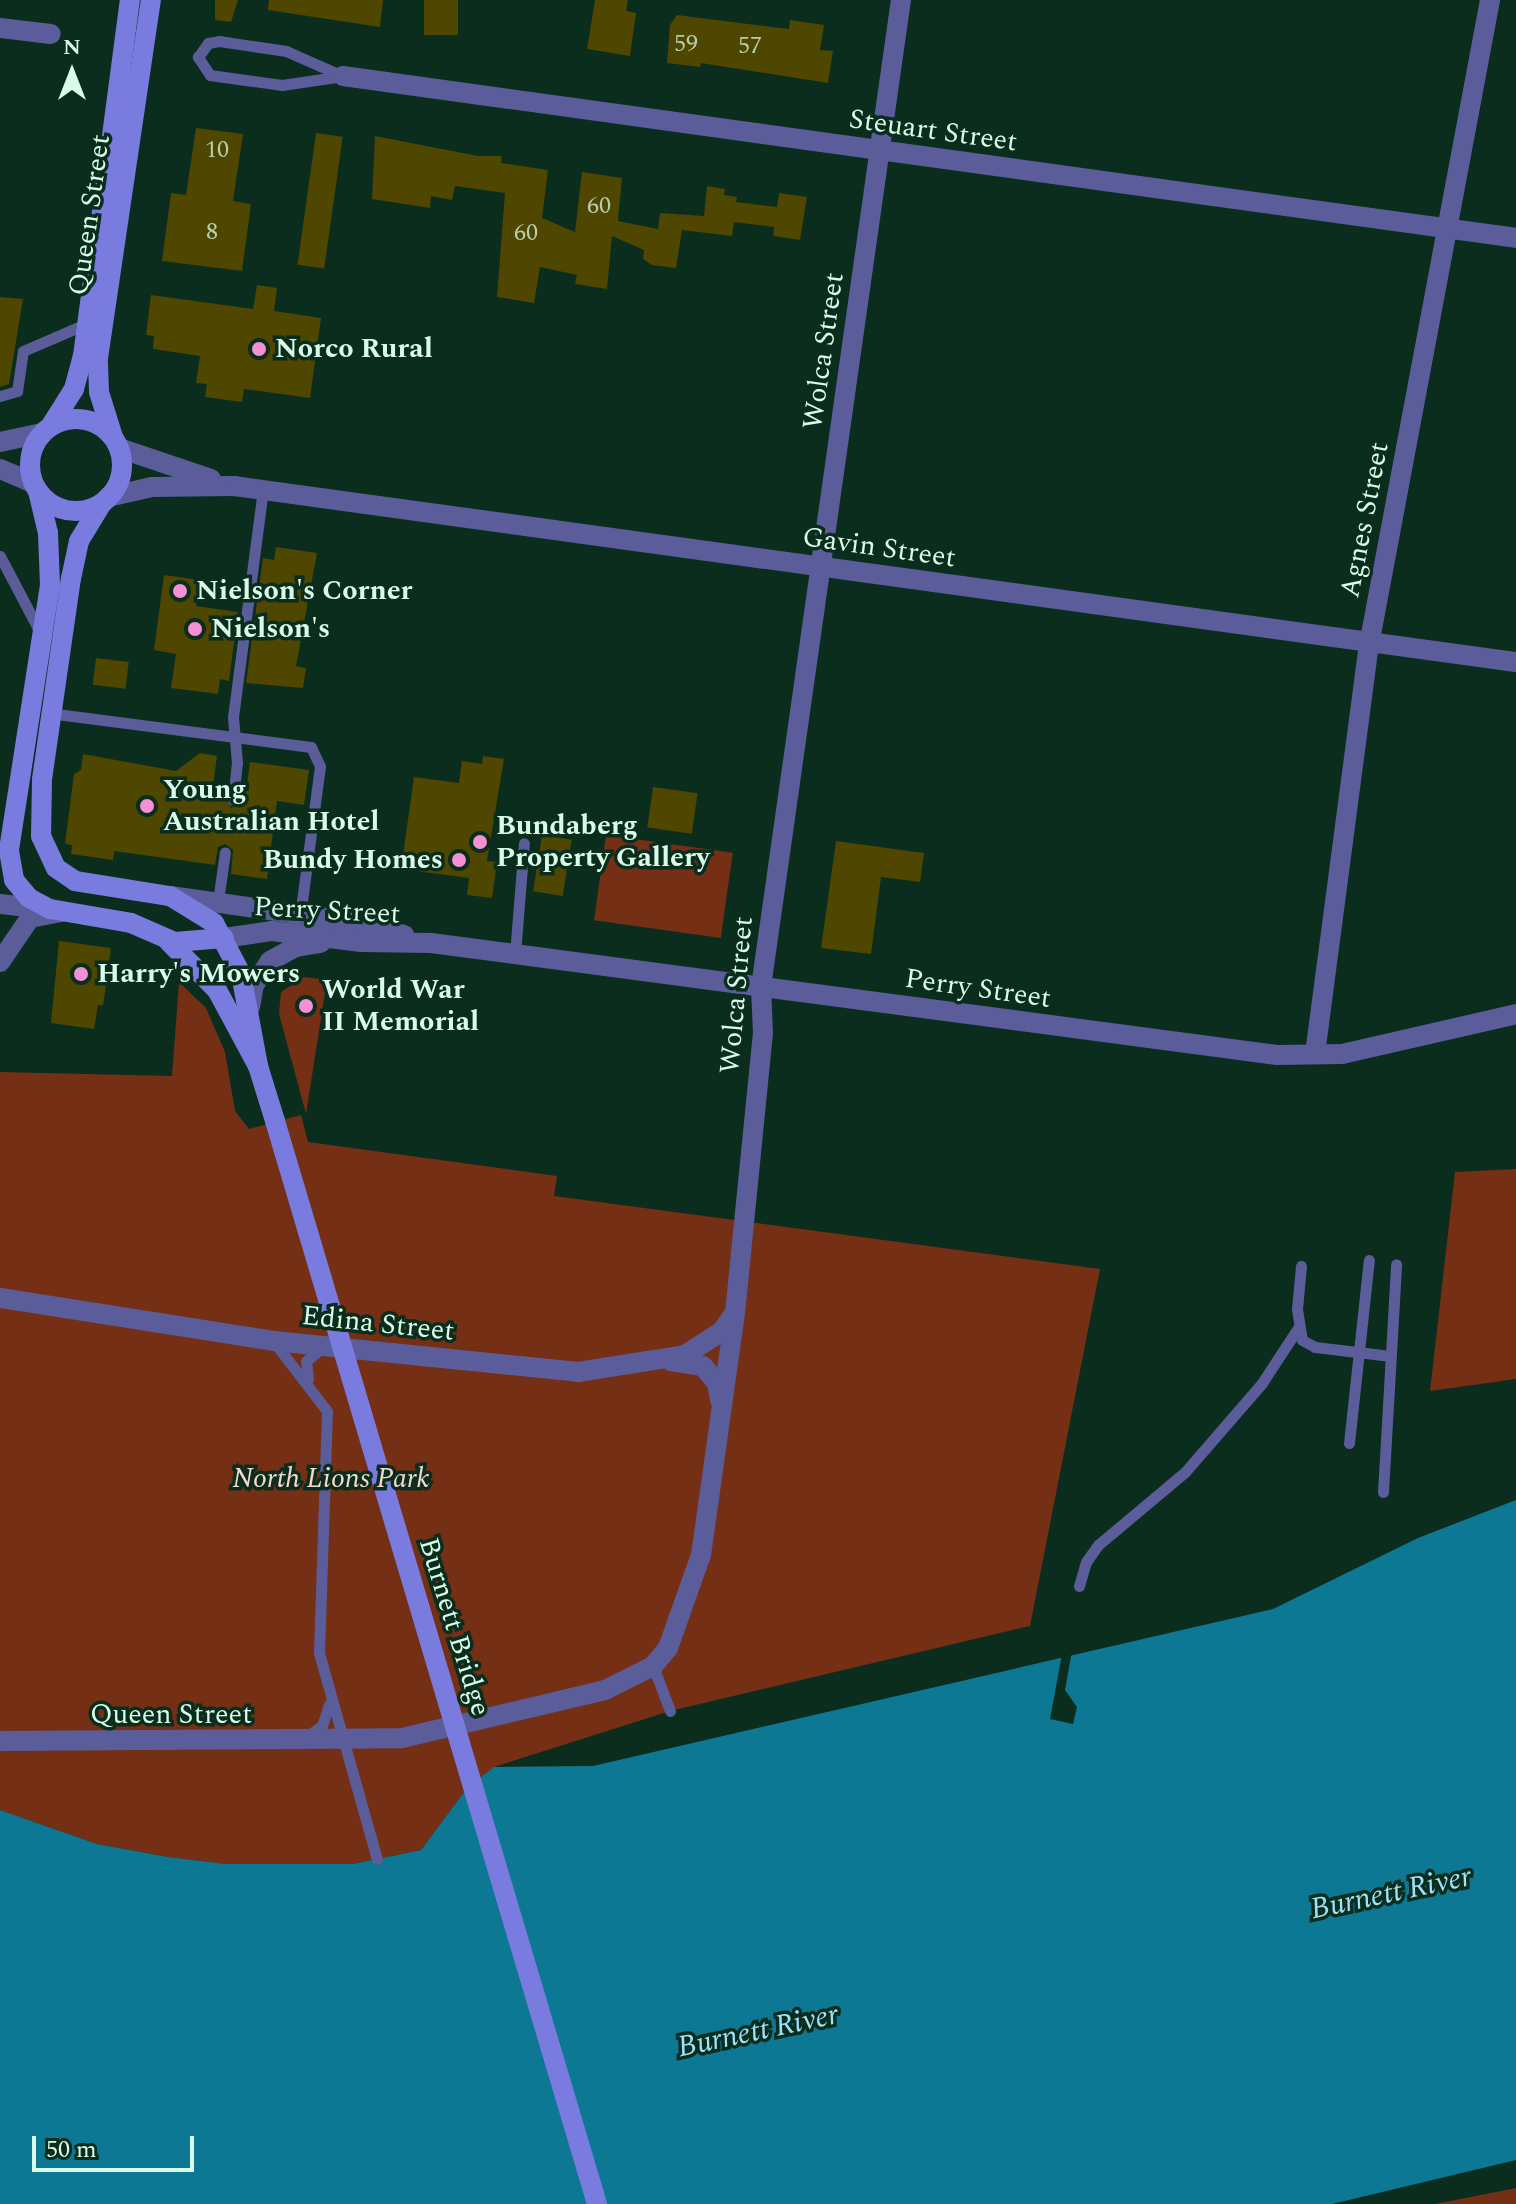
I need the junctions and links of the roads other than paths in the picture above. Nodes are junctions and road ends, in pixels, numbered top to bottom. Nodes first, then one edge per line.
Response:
1 (130, 0) edge
2 (151, 0) edge
3 (901, 0) edge
4 (1490, 0) edge
5 (0, 28) edge
6 (51, 34) dead end
7 (343, 76) junction
8 (881, 152) junction
9 (1450, 231) junction
10 (1516, 238) edge
11 (88, 323) junction
12 (0, 396) edge
13 (46, 430) junction
14 (0, 442) edge
15 (116, 443) junction
16 (0, 469) edge
17 (234, 486) junction
18 (35, 487) junction
19 (263, 490) junction
20 (105, 500) junction
21 (0, 556) edge
22 (821, 568) junction
23 (43, 638) junction
24 (1369, 645) junction
25 (1516, 662) edge
26 (42, 712) junction
27 (235, 738) junction
28 (233, 800) dead end
29 (524, 843) dead end
30 (225, 852) dead end
31 (5, 856) edge
32 (86, 884) junction
33 (170, 896) junction
34 (218, 901) junction
35 (0, 904) edge
36 (66, 911) junction
37 (300, 915) junction
38 (224, 938) junction
39 (165, 939) junction
40 (361, 942) junction
41 (431, 943) junction
42 (515, 954) junction
43 (0, 962) edge
44 (761, 987) junction
45 (250, 1007) junction
46 (1516, 1014) edge
47 (1315, 1054) junction
48 (258, 1066) junction
49 (1369, 1260) dead end
50 (1396, 1264) dead end
51 (1301, 1266) dead end
52 (0, 1298) edge
53 (735, 1313) junction
54 (1298, 1328) junction
55 (274, 1341) junction
56 (336, 1348) junction
57 (1359, 1355) junction
58 (1390, 1356) junction
59 (660, 1362) junction
60 (312, 1386) junction
61 (720, 1416) junction
62 (1349, 1443) dead end
63 (1383, 1492) dead end
64 (1079, 1586) dead end
65 (653, 1666) junction
66 (328, 1687) junction
67 (670, 1711) dead end
68 (0, 1741) edge
69 (286, 1742) junction
70 (342, 1742) junction
71 (377, 1859) dead end
72 (597, 2204) edge

1 - 11 main road, Queen Street
2 - 15 main road, Queen Street
3 - 8 street, Wolca Street
4 - 9 street, Agnes Street
5 - 6 street
7 - 7 lane, Steuart Street
7 - 8 street, Steuart Street
8 - 9 street, Steuart Street
8 - 22 street, Wolca Street
9 - 10 street, Steuart Street
9 - 24 street, Agnes Street
11 - 12 lane
11 - 13 main road, Queen Street
13 - 14 street
13 - 15 main road
13 - 18 main road
15 - 17 street, Gavin Street
15 - 20 main road
16 - 18 street
17 - 19 street, Gavin Street
17 - 20 street, Gavin Street
18 - 20 main road
18 - 23 main road
19 - 22 street, Gavin Street
19 - 27 lane
20 - 26 main road
21 - 23 lane
22 - 24 street, Gavin Street
22 - 44 street, Wolca Street
23 - 26 main road
24 - 25 street, Gavin Street
24 - 47 street, Agnes Street
26 - 27 lane
26 - 31 main road
26 - 32 main road
27 - 28 lane
27 - 37 lane
29 - 42 lane
30 - 34 lane
31 - 36 main road
32 - 33 main road, Perry Street
32 - 36 main road
33 - 34 street, Perry Street
33 - 38 main road, Burnett Bridge
34 - 37 street, Perry Street
35 - 36 street, Perry Street
36 - 39 main road, Perry Street
36 - 43 street
37 - 41 street, Perry Street
38 - 39 main road, Perry Street
38 - 40 street, Perry Street
38 - 45 main road, Burnett Bridge
39 - 48 main road, Burnett Bridge
40 - 41 street, Perry Street
40 - 45 street
41 - 42 street, Perry Street
42 - 44 street, Perry Street
44 - 47 street, Perry Street
44 - 53 street, Wolca Street
45 - 48 main road, Burnett Bridge
46 - 47 street, Perry Street
48 - 72 main road, Burnett Bridge, bridge
49 - 57 lane
50 - 58 lane
51 - 54 lane
52 - 55 street, Edina Street
53 - 59 street, Edina Street
53 - 61 street, Wolca Street
54 - 57 lane
54 - 64 lane
55 - 56 street, Edina Street
55 - 60 lane
56 - 59 street, Edina Street
56 - 60 lane
57 - 58 lane
57 - 62 lane
58 - 63 lane
59 - 61 street
60 - 66 lane
61 - 65 street, Wolca Street
65 - 67 lane
65 - 70 street
66 - 69 lane
66 - 70 lane
68 - 69 street, Queen Street
69 - 70 street, Queen Street
70 - 71 lane

